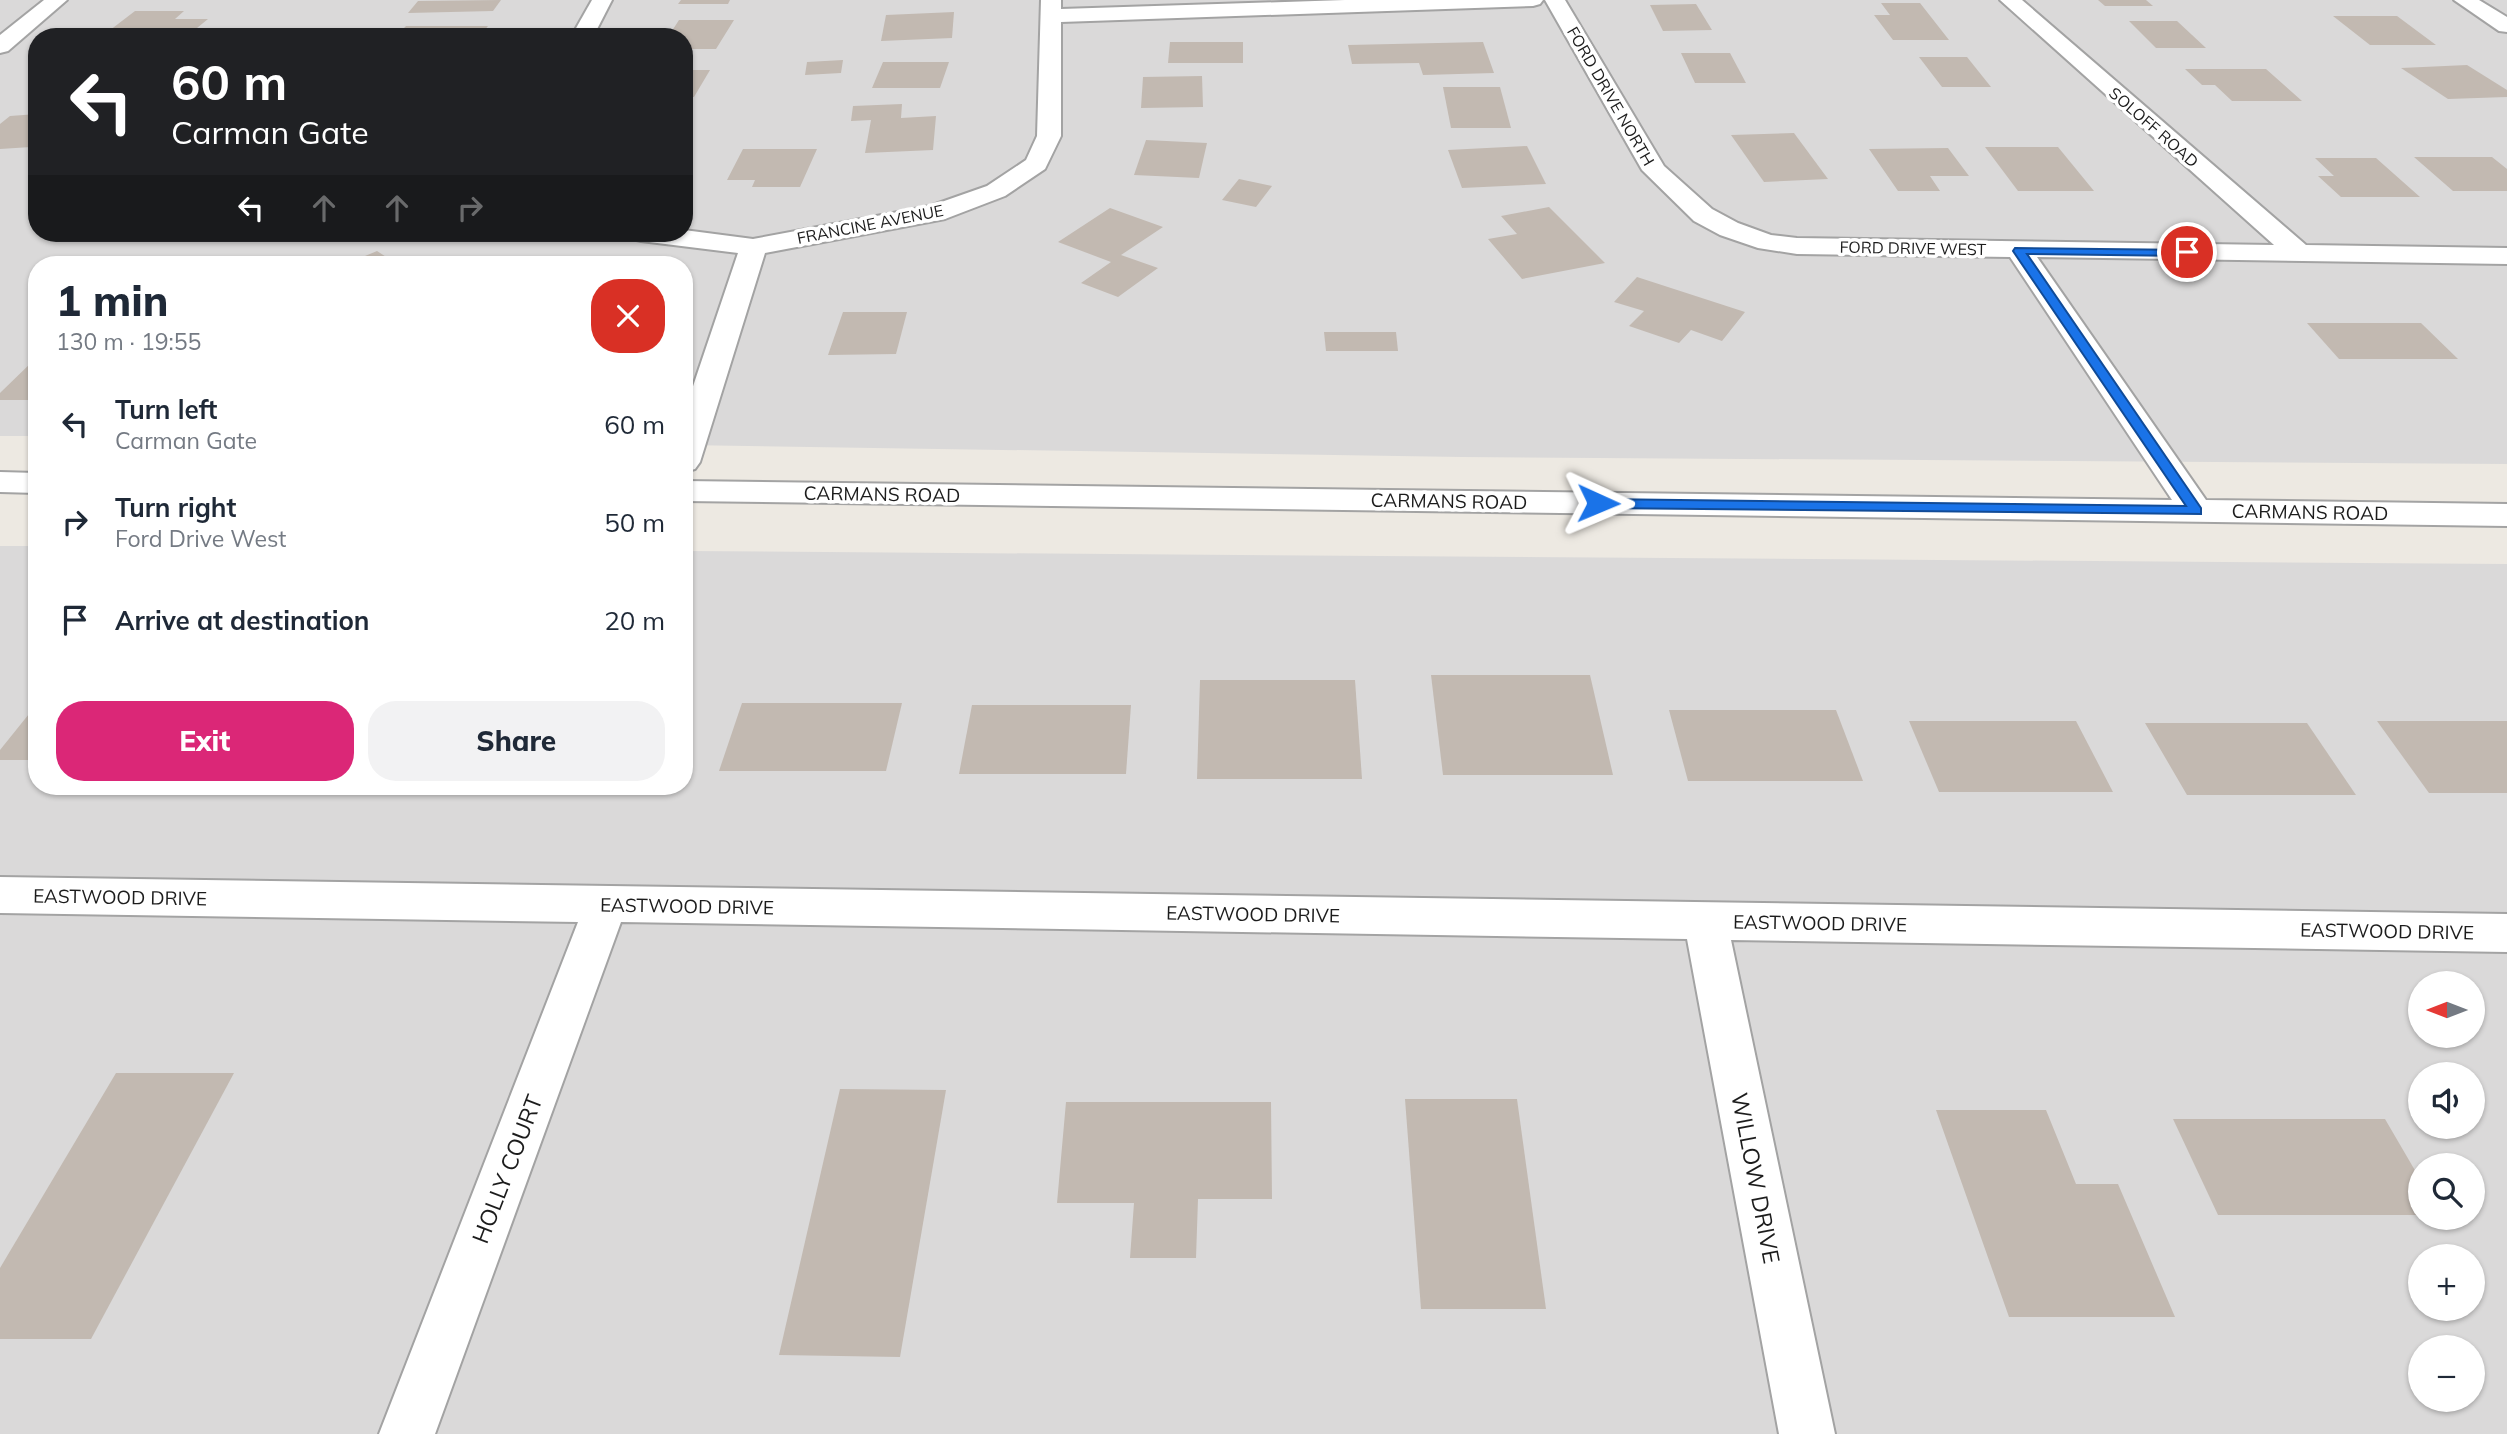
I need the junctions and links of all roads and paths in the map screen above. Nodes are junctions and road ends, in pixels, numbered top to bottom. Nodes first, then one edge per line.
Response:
1 (57, 0) edge
2 (602, 0) edge
3 (1533, 0) edge
4 (1555, 0) edge
5 (2010, 0) edge
6 (2464, 0) edge
7 (1051, 8) edge
8 (2507, 26) edge
9 (587, 28) edge
10 (0, 46) edge
11 (1703, 215) joint
12 (693, 240) edge
13 (753, 247) junction
14 (2019, 251) junction
15 (2299, 253) junction
16 (2507, 256) edge
17 (693, 434) edge
18 (0, 482) edge
19 (28, 483) edge
20 (693, 491) edge
21 (2196, 511) junction
22 (2507, 515) edge
23 (0, 895) edge
24 (606, 904) junction
25 (1705, 921) junction
26 (2507, 933) edge
27 (407, 1434) edge
28 (1807, 1434) edge

1 - 10 street
2 - 9 street
3 - 7 street
4 - 11 street, FORD DRIVE NORTH
5 - 15 street, SOLOFF ROAD
6 - 8 street
7 - 13 street, FRANCINE AVENUE
11 - 14 street, FORD DRIVE WEST
12 - 13 street, FRANCINE AVENUE
13 - 17 street
14 - 15 street, FORD DRIVE WEST
14 - 21 street
15 - 16 street, FORD DRIVE WEST
18 - 19 street
20 - 21 street, CARMANS ROAD
21 - 22 street, CARMANS ROAD
23 - 24 street, EASTWOOD DRIVE
24 - 25 street, EASTWOOD DRIVE
24 - 27 street, HOLLY COURT
25 - 26 street, EASTWOOD DRIVE
25 - 28 street, WILLOW DRIVE

